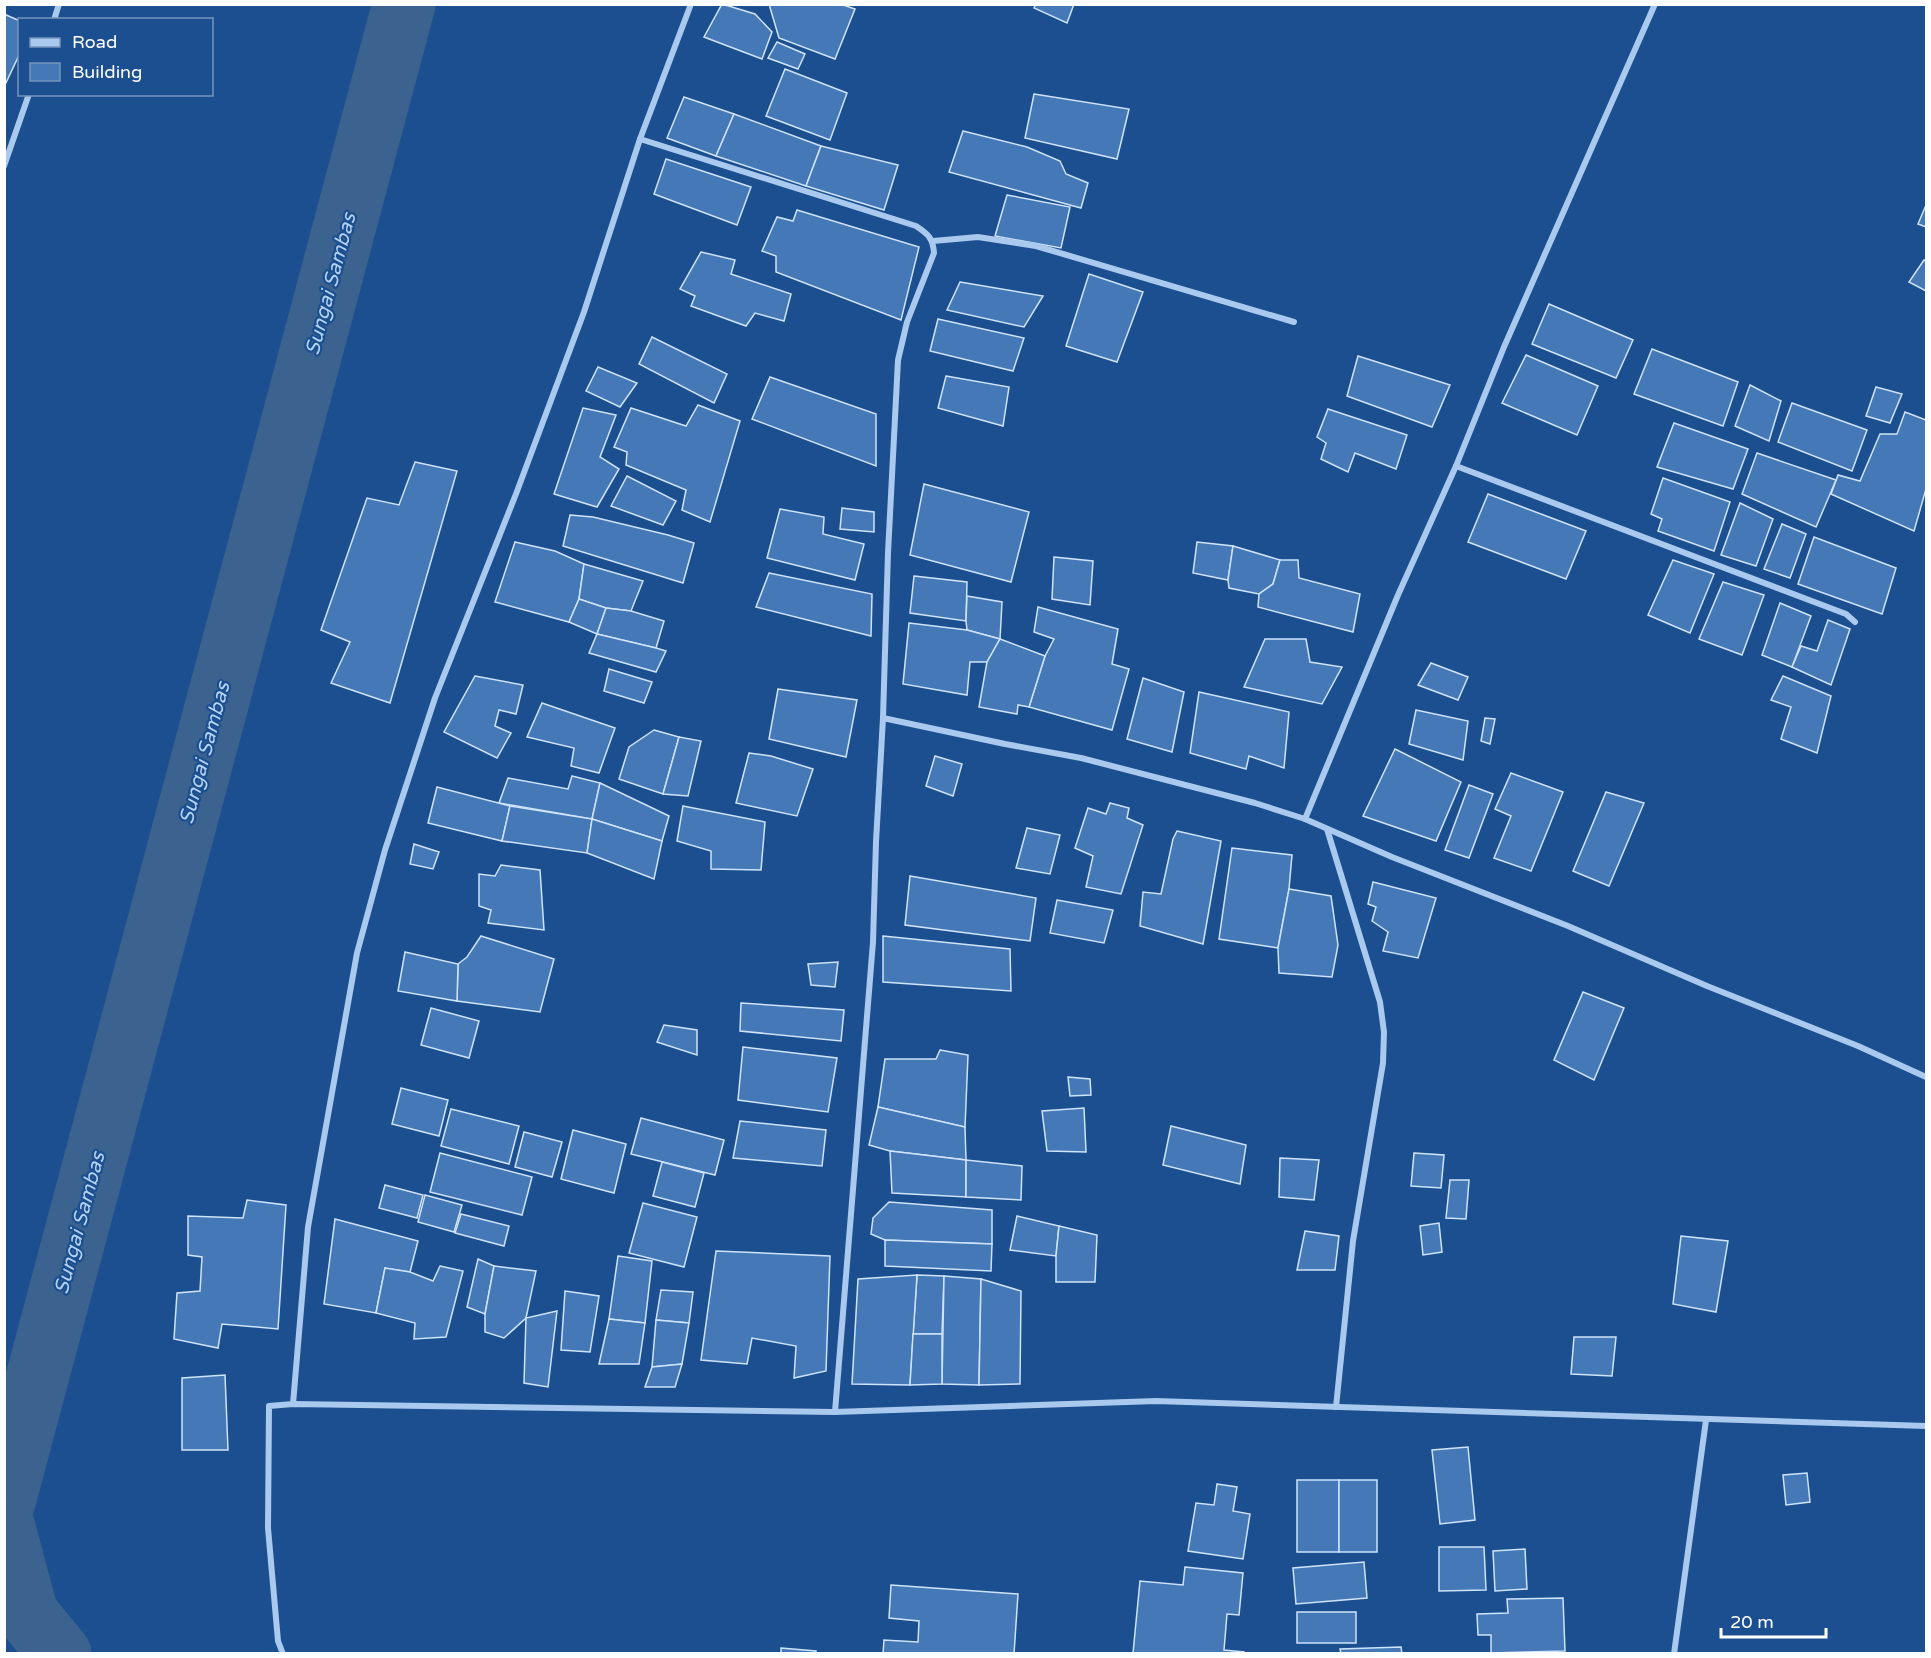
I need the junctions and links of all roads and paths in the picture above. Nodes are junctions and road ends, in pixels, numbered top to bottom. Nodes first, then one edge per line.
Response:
1 (691, 4) edge
2 (1655, 4) edge
3 (28, 96) edge
4 (640, 139) junction
5 (4, 166) edge
6 (933, 241) junction
7 (1294, 322) dead end
8 (1456, 466) junction
9 (1855, 622) dead end
10 (883, 718) junction
11 (1305, 819) junction
12 (1327, 829) junction
13 (1926, 1077) edge
14 (293, 1404) junction
15 (1336, 1407) junction
16 (835, 1412) junction
17 (1706, 1420) junction
18 (1926, 1426) edge
19 (283, 1653) edge
20 (1674, 1653) edge

1 - 4 street
2 - 8 street
3 - 5 street
4 - 6 street
4 - 14 street
6 - 7 street
6 - 10 street
8 - 9 street
8 - 11 street
10 - 11 street
10 - 16 street
11 - 12 street
12 - 13 street
12 - 15 street
14 - 16 street
14 - 19 street
15 - 16 street
15 - 17 street
17 - 18 street
17 - 20 street

